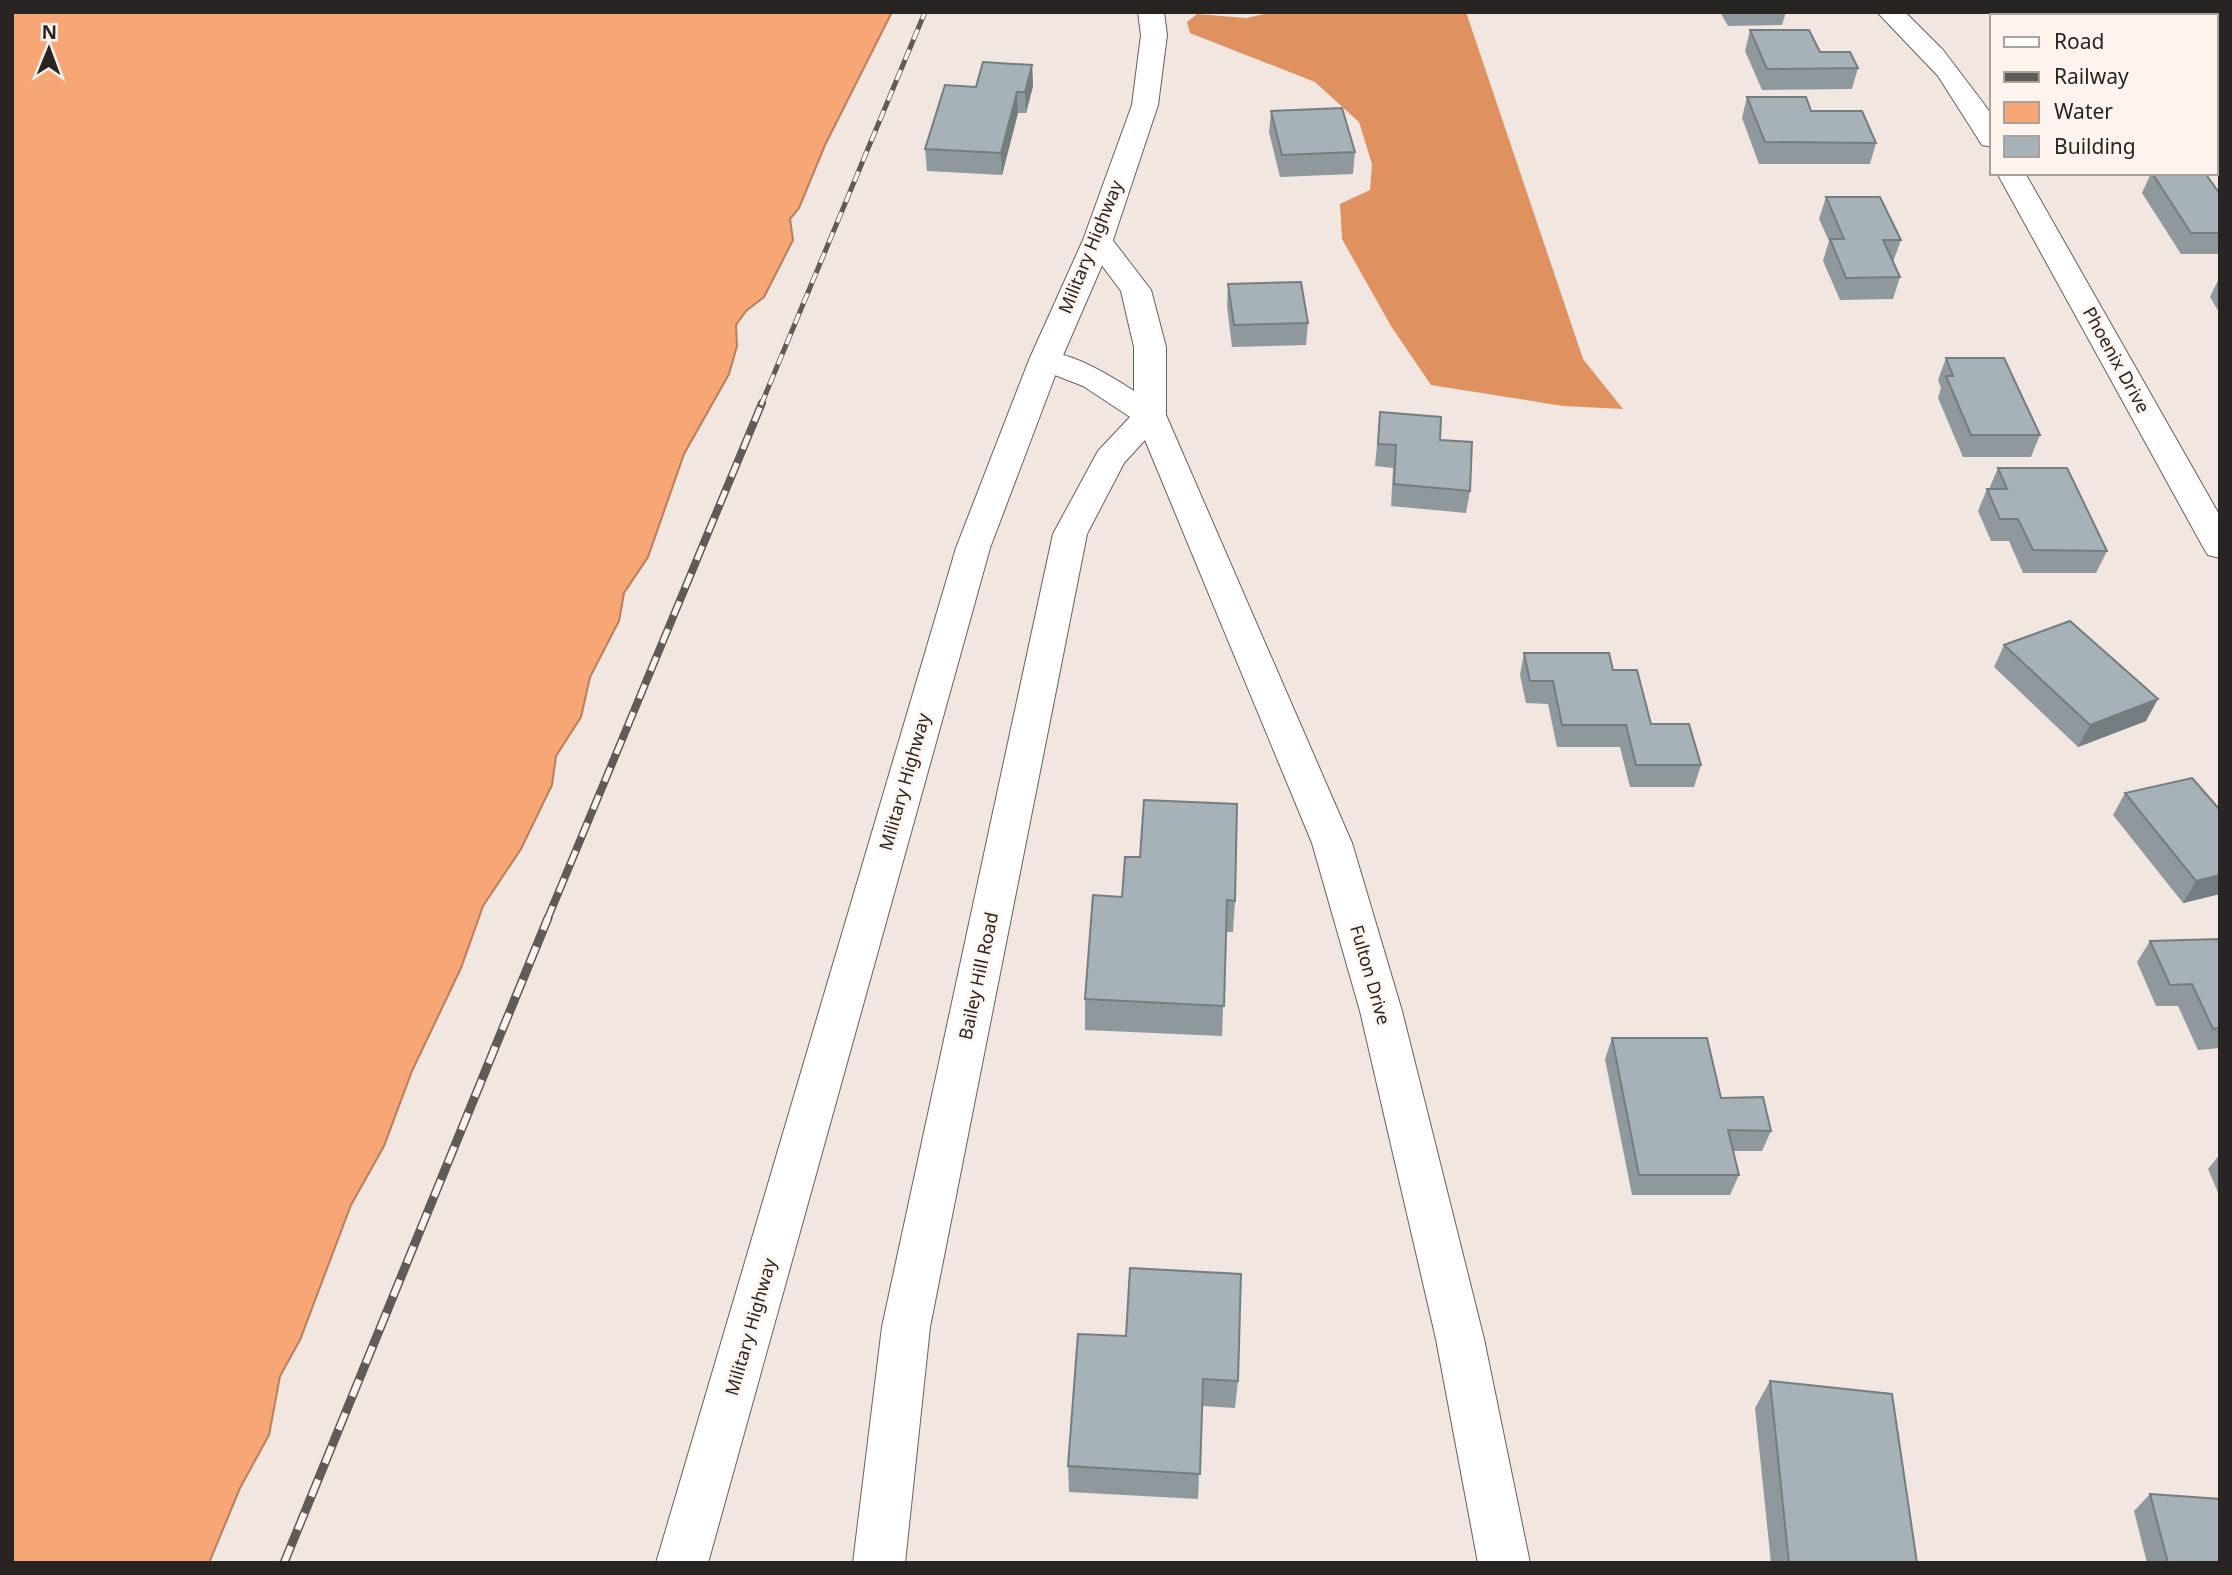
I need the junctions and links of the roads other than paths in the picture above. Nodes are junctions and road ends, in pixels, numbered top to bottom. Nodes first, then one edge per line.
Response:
1 (1151, 12) edge
2 (1889, 12) edge
3 (1990, 135) edge
4 (2012, 175) edge
5 (1098, 240) junction
6 (1045, 360) junction
7 (1150, 415) junction
8 (2220, 547) edge
9 (682, 1563) edge
10 (879, 1563) edge
11 (1504, 1563) edge

1 - 5 street, Military Highway
2 - 3 street
4 - 8 street, Phoenix Drive
5 - 6 street, Military Highway
5 - 7 street, Fulton Drive
6 - 7 street
6 - 9 street, Military Highway
7 - 10 street, Bailey Hill Road
7 - 11 street, Fulton Drive

